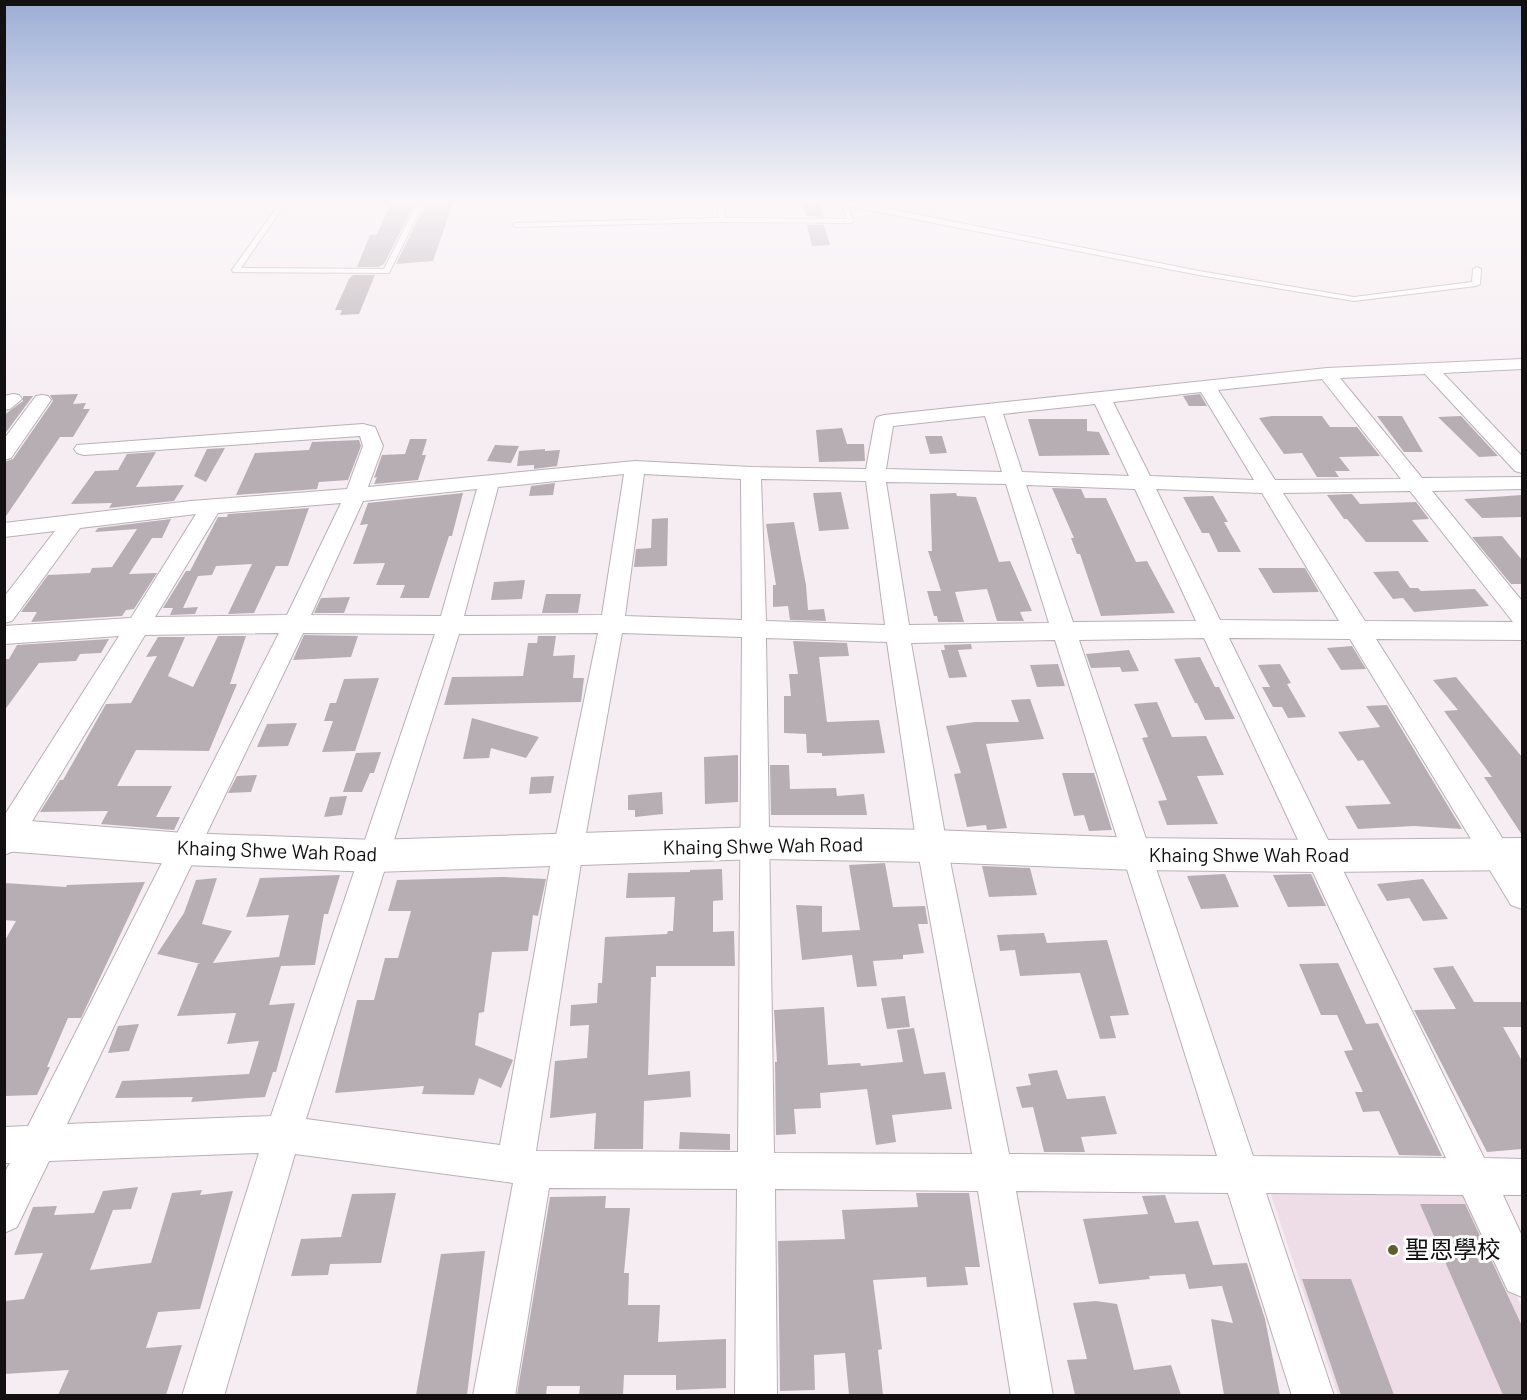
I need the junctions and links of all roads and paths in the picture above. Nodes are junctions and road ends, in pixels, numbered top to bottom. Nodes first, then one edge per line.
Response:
1 (239, 265) edge
2 (389, 265) edge
3 (1161, 265) edge
4 (1477, 269) dead end
5 (1522, 364) edge
6 (1430, 369) junction
7 (1327, 373) junction
8 (1206, 386) junction
9 (1101, 396) junction
10 (42, 400) dead end
11 (992, 410) junction
12 (84, 449) dead end
13 (4, 454) edge
14 (635, 467) junction
15 (1522, 467) edge
16 (751, 473) junction
17 (876, 475) junction
18 (1014, 478) junction
19 (1143, 482) junction
20 (489, 483) junction
21 (1522, 483) edge
22 (1269, 487) junction
23 (1418, 487) junction
24 (355, 495) junction
25 (212, 506) junction
26 (73, 522) junction
27 (4, 530) edge
28 (4, 615) edge
29 (1522, 617) edge
30 (296, 624) junction
31 (612, 624) junction
32 (138, 626) junction
33 (450, 626) junction
34 (756, 629) junction
35 (1213, 629) junction
36 (1358, 629) junction
37 (1522, 631) edge
38 (1065, 632) junction
39 (898, 634) junction
40 (4, 635) edge
41 (6, 837) edge
42 (758, 843) junction
43 (932, 846) junction
44 (184, 849) junction
45 (568, 850) junction
46 (1137, 854) junction
47 (1510, 854) edge
48 (375, 856) junction
49 (1321, 856) junction
50 (1522, 895) edge
51 (283, 1134) junction
52 (20, 1145) edge
53 (524, 1167) junction
54 (755, 1171) junction
55 (994, 1173) junction
56 (1241, 1175) junction
57 (1475, 1176) junction
58 (1522, 1177) edge
59 (4, 1214) edge
60 (1522, 1276) edge
61 (203, 1395) edge
62 (494, 1395) edge
63 (756, 1395) edge
64 (1032, 1395) edge
65 (1313, 1395) edge

1 - 2 lane
3 - 4 lane
5 - 6 street
6 - 7 street
6 - 15 street
7 - 8 street
7 - 23 street
8 - 9 street
8 - 22 street
9 - 11 street
9 - 19 street
10 - 13 street
11 - 17 street
11 - 18 street
12 - 24 street
14 - 16 street
14 - 20 street
14 - 31 street
16 - 17 street
16 - 34 street
17 - 18 street
17 - 39 street
18 - 19 street
18 - 38 street
19 - 22 street
19 - 35 street
20 - 24 street
20 - 33 street
21 - 23 street
22 - 23 street
22 - 36 street
23 - 29 street
24 - 25 street
24 - 30 street
25 - 26 street
25 - 32 street
26 - 27 street
26 - 28 street
30 - 32 street
30 - 33 street
30 - 44 street
31 - 33 street
31 - 34 street
31 - 45 street
32 - 40 street
32 - 41 street
33 - 48 street
34 - 39 street
34 - 42 street
35 - 36 street
35 - 38 street
35 - 49 street
36 - 37 street
36 - 47 street
38 - 39 street
38 - 46 street
39 - 43 street
41 - 44 street, Khaing Shwe Wah Road
42 - 43 street, Khaing Shwe Wah Road
42 - 45 street, Khaing Shwe Wah Road
42 - 54 street
43 - 46 street, Khaing Shwe Wah Road
43 - 55 street
44 - 48 street, Khaing Shwe Wah Road
44 - 52 street
45 - 48 street, Khaing Shwe Wah Road
45 - 53 street
46 - 49 street, Khaing Shwe Wah Road
46 - 56 street
47 - 49 street, Khaing Shwe Wah Road
47 - 50 street
48 - 51 street
49 - 57 street
51 - 52 street
51 - 53 street
51 - 61 street
52 - 59 street
53 - 54 street
53 - 62 street
54 - 55 street
54 - 63 street
55 - 56 street
55 - 64 street
56 - 57 street
56 - 65 street
57 - 58 street
57 - 60 street

